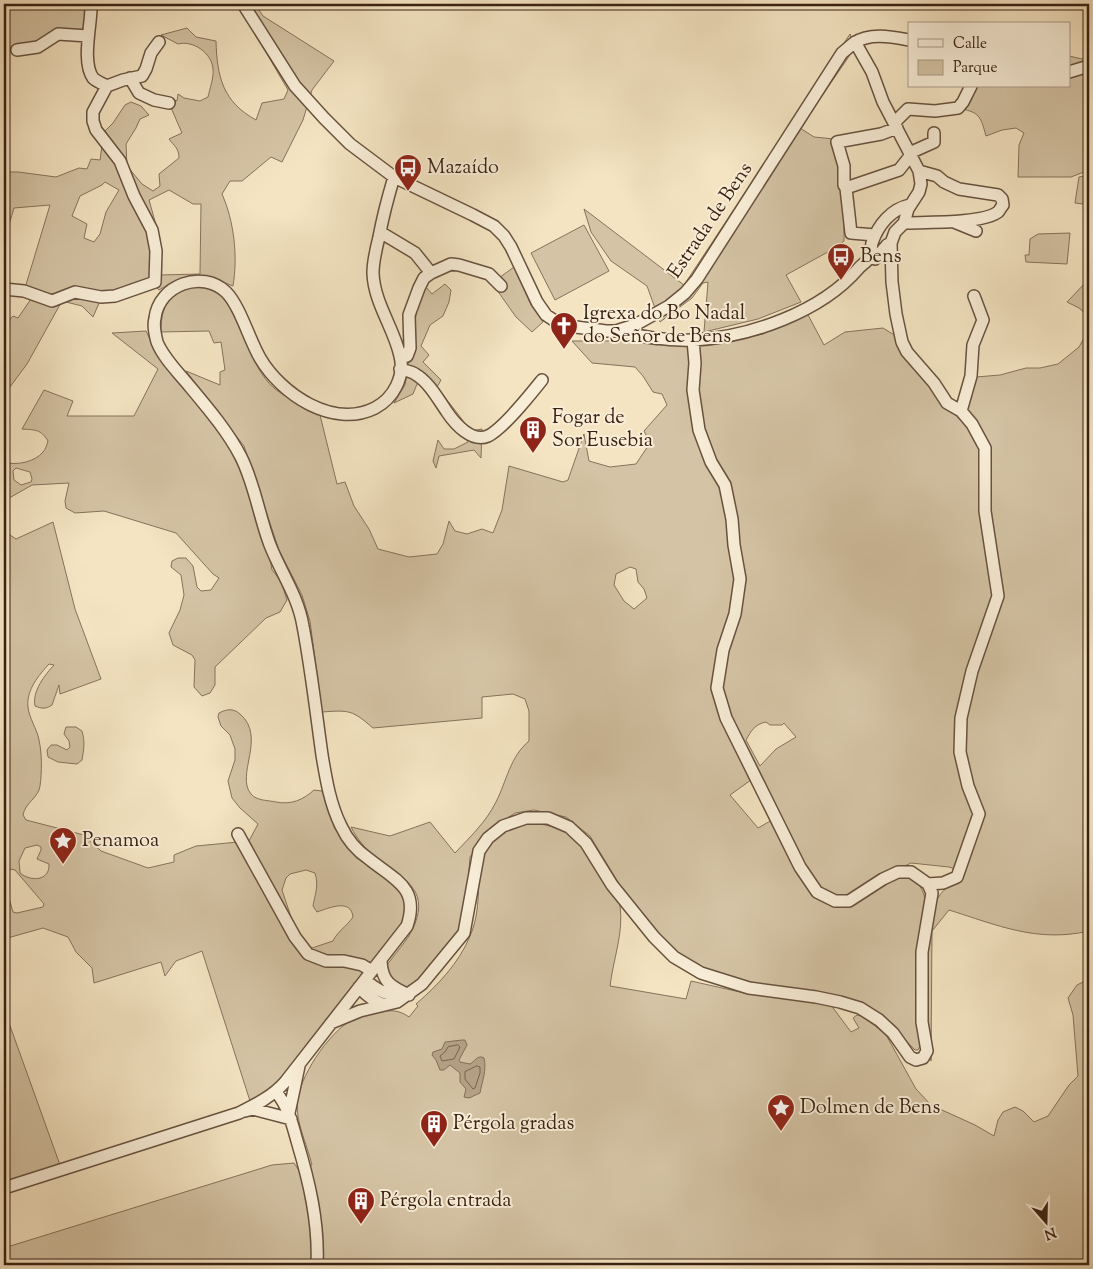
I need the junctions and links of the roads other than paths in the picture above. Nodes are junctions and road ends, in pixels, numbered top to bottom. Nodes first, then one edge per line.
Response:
1 (91, 4) edge
2 (243, 4) edge
3 (88, 36) junction
4 (908, 40) edge
5 (159, 42) dead end
6 (855, 42) junction
7 (17, 50) dead end
8 (1089, 66) edge
9 (1070, 72) edge
10 (130, 78) junction
11 (107, 86) junction
12 (970, 88) edge
13 (168, 103) dead end
14 (896, 125) junction
15 (934, 133) dead end
16 (911, 156) junction
17 (919, 171) junction
18 (394, 177) junction
19 (846, 188) junction
20 (910, 205) junction
21 (954, 222) junction
22 (904, 223) junction
23 (976, 231) dead end
24 (380, 232) junction
25 (875, 235) junction
26 (891, 243) junction
27 (870, 257) junction
28 (431, 272) junction
29 (155, 282) junction
30 (501, 286) dead end
31 (4, 289) edge
32 (169, 292) junction
33 (974, 296) dead end
34 (651, 317) junction
35 (636, 331) junction
36 (653, 337) junction
37 (693, 340) junction
38 (400, 357) junction
39 (400, 369) junction
40 (542, 380) dead end
41 (961, 411) junction
42 (238, 834) dead end
43 (928, 884) junction
44 (381, 960) junction
45 (366, 980) junction
46 (409, 995) junction
47 (385, 1005) junction
48 (329, 1024) junction
49 (299, 1065) junction
50 (276, 1092) junction
51 (238, 1113) junction
52 (290, 1116) junction
53 (4, 1188) edge
54 (317, 1265) edge

1 - 3 street
2 - 18 street, Estrada de Bens
3 - 7 street
3 - 11 street
4 - 6 street
5 - 10 street
6 - 14 street
6 - 34 street, Estrada de Bens
8 - 9 street
10 - 11 street
10 - 13 street
11 - 29 street
12 - 14 street
14 - 16 street
14 - 19 street
15 - 16 street
16 - 17 street
16 - 19 street
17 - 20 street
17 - 21 street
18 - 24 street
18 - 35 street, Estrada de Bens
19 - 25 street
20 - 22 street
20 - 25 street
21 - 22 street
21 - 23 street
22 - 26 street
24 - 28 street
24 - 38 street
25 - 27 street
26 - 27 street
26 - 41 street
27 - 37 street
28 - 30 street
28 - 38 street
29 - 31 street
29 - 32 street
32 - 39 street
32 - 44 street
33 - 41 street
34 - 35 street, Estrada de Bens
34 - 36 street
35 - 36 street
36 - 37 street
37 - 43 street
38 - 39 street
39 - 40 street
41 - 43 street
42 - 45 street
43 - 46 street
44 - 45 street
44 - 46 street
45 - 46 street
45 - 47 street
45 - 48 street
46 - 47 street
47 - 48 street
48 - 49 street
49 - 50 street
49 - 52 street
50 - 51 street
50 - 52 street
51 - 52 street
51 - 53 street
52 - 54 street

